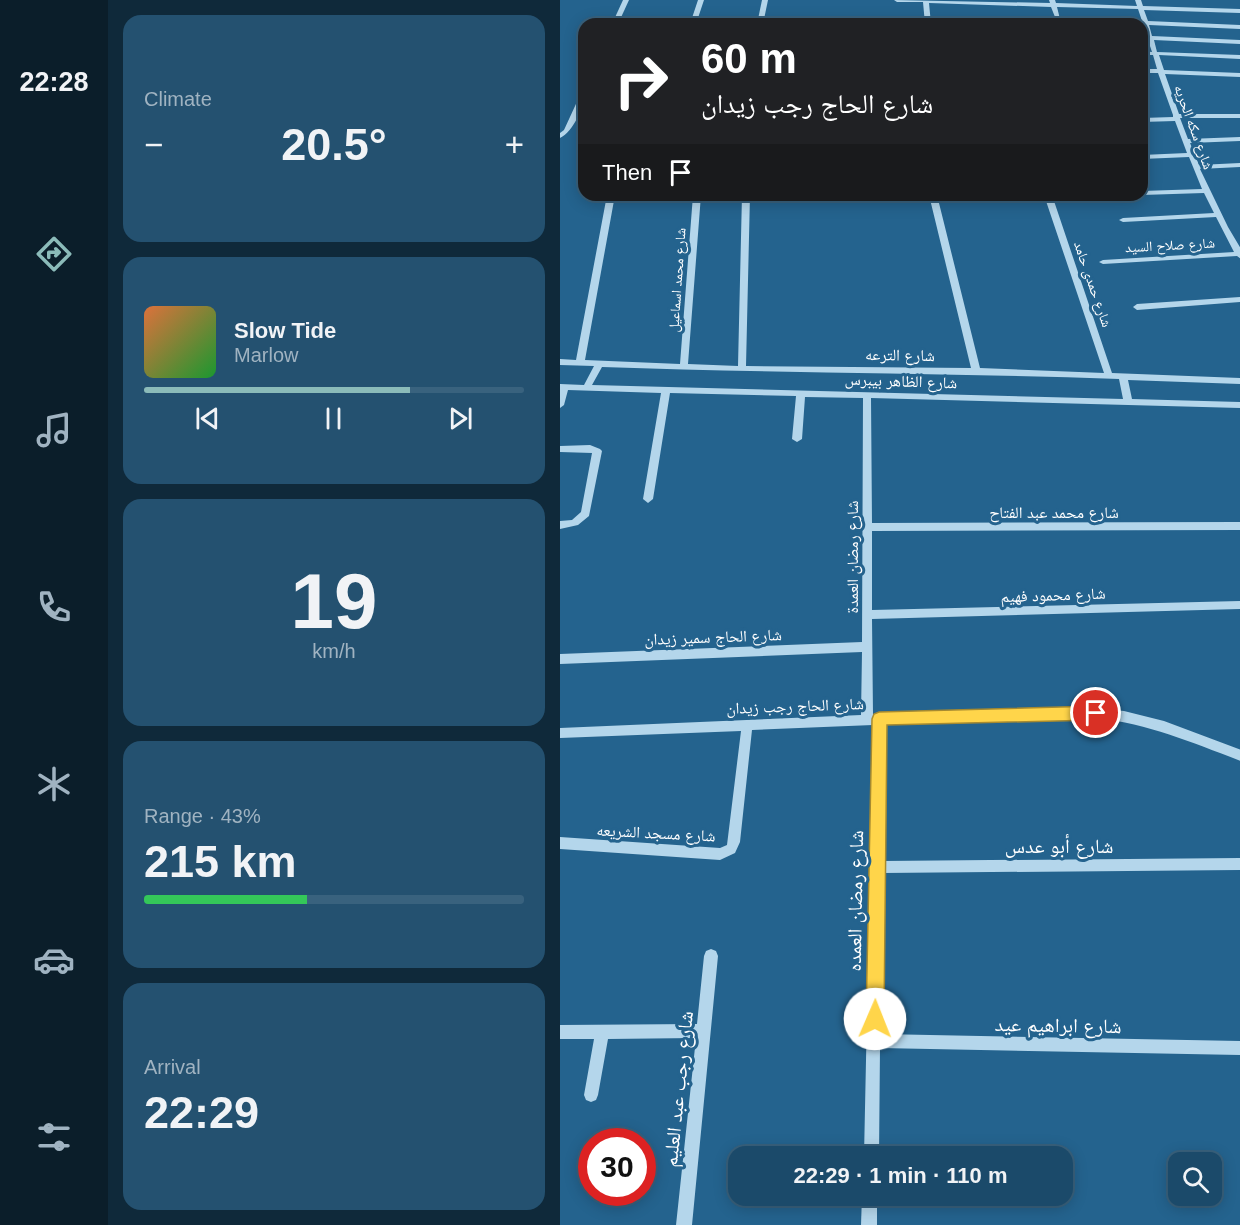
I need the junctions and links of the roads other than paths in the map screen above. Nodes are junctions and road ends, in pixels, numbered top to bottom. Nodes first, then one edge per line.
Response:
1 (626, 0) edge
2 (701, 0) edge
3 (765, 0) edge
4 (897, 0) edge
5 (904, 0) edge
6 (1138, 0) edge
7 (926, 1) edge
8 (968, 1) edge
9 (1026, 2) edge
10 (1053, 2) edge
11 (1140, 8) junction
12 (1241, 11) edge
13 (618, 18) edge
14 (695, 18) edge
15 (761, 18) edge
16 (927, 18) edge
17 (1058, 18) edge
18 (1143, 18) edge
19 (1148, 23) edge
20 (1241, 27) edge
21 (1148, 32) edge
22 (1150, 38) junction
23 (1241, 42) edge
24 (1148, 53) edge
25 (1155, 53) junction
26 (1241, 57) edge
27 (1148, 71) edge
28 (1161, 71) junction
29 (1241, 75) edge
30 (578, 106) edge
31 (1241, 116) edge
32 (1176, 117) junction
33 (1148, 119) edge
34 (560, 136) edge
35 (1241, 139) edge
36 (1184, 141) junction
37 (1190, 155) junction
38 (1148, 157) edge
39 (1241, 165) edge
40 (1196, 167) junction
41 (1206, 190) junction
42 (1148, 194) edge
43 (610, 201) edge
44 (697, 201) edge
45 (746, 201) edge
46 (934, 201) edge
47 (1050, 201) dead end
48 (1218, 215) junction
49 (1123, 220) dead end
50 (1240, 256) edge
51 (1103, 262) dead end
52 (1241, 300) edge
53 (1138, 307) dead end
54 (560, 362) edge
55 (581, 362) junction
56 (599, 363) junction
57 (684, 367) junction
58 (742, 369) junction
59 (976, 371) junction
60 (1109, 376) junction
61 (1124, 376) junction
62 (1241, 381) edge
63 (562, 387) edge
64 (586, 388) junction
65 (666, 391) junction
66 (802, 393) junction
67 (867, 395) junction
68 (1128, 402) junction
69 (560, 405) edge
70 (1241, 405) edge
71 (797, 439) dead end
72 (560, 449) edge
73 (648, 499) dead end
74 (560, 525) edge
75 (1241, 526) edge
76 (867, 527) junction
77 (1241, 605) edge
78 (867, 615) junction
79 (867, 647) junction
80 (560, 659) edge
81 (873, 719) junction
82 (747, 724) junction
83 (560, 733) edge
84 (1241, 756) edge
85 (560, 843) edge
86 (1241, 864) edge
87 (877, 867) junction
88 (711, 956) dead end
89 (703, 1031) junction
90 (560, 1032) edge
91 (602, 1032) junction
92 (874, 1041) junction
93 (1241, 1048) edge
94 (591, 1095) dead end
95 (871, 1146) edge
96 (870, 1206) edge
97 (684, 1225) edge
98 (869, 1225) edge

1 - 13 street
2 - 14 street
3 - 15 street
4 - 5 street
5 - 7 street
6 - 11 street, شارع سكه الحريه
7 - 8 street
7 - 16 street
8 - 9 street
9 - 10 street
10 - 11 street
10 - 17 street
11 - 12 street
11 - 18 street, شارع سكه الحريه
19 - 20 street
21 - 22 street, شارع سكه الحريه
22 - 23 street
22 - 25 street, شارع سكه الحريه
24 - 25 street
25 - 26 street
25 - 28 street, شارع سكه الحريه
27 - 28 street
28 - 29 street
28 - 32 street, شارع سكه الحريه
30 - 34 street
31 - 32 street
32 - 33 street
32 - 36 street, شارع سكه الحريه
35 - 36 street
36 - 37 street, شارع سكه الحريه
37 - 38 street
37 - 40 street, شارع سكه الحريه
39 - 40 street
40 - 41 street, شارع سكه الحريه
41 - 42 street
41 - 48 street, شارع سكه الحريه
43 - 55 street
44 - 57 street, شارع محمد اسماعيل
45 - 58 street
46 - 59 street
47 - 60 street, شارع حمدى حامد
48 - 49 street
48 - 50 street, شارع سكه الحريه
50 - 51 street, شارع صلاح السيد
52 - 53 street
54 - 55 street, شارع الترعه
55 - 56 street, شارع الترعه
56 - 57 street, شارع الترعه
56 - 64 street
57 - 58 street, شارع الترعه
58 - 59 street, شارع الترعه
59 - 60 street, شارع الترعه
60 - 61 street, شارع الترعه
61 - 62 street, شارع الترعه
61 - 68 street
63 - 64 street, شارع الظاهر بيبرس
63 - 69 street
64 - 65 street, شارع الظاهر بيبرس
65 - 66 street, شارع الظاهر بيبرس
65 - 73 street
66 - 67 street, شارع الظاهر بيبرس
66 - 71 street
67 - 68 street, شارع الظاهر بيبرس
67 - 76 street, شارع رمضان العمدة
68 - 70 street, شارع الظاهر بيبرس
72 - 74 street
75 - 76 street, شارع محمد عبد الفتاح
76 - 78 street, شارع رمضان العمدة
77 - 78 street, شارع محمود فهيم
78 - 79 street, شارع رمضان العمدة
79 - 80 street, شارع الحاج سمير زيدان
79 - 81 street, شارع رمضان العمدة
81 - 82 street, شارع الحاج رجب زيدان
81 - 84 street, شارع الحاج رجب زيدان
81 - 87 street, شارع رمضان العمده
82 - 83 street, شارع الحاج رجب زيدان
82 - 85 street, شارع مسجد الشريعه
86 - 87 street, شارع أبو عدس
87 - 92 street, شارع رمضان العمده
88 - 89 street, شارع رجب عبد العليم
89 - 91 street
89 - 97 street, شارع رجب عبد العليم
90 - 91 street
91 - 94 street
92 - 93 street, شارع ابراهيم عيد
92 - 95 street, شارع رمضان العمده
96 - 98 street

